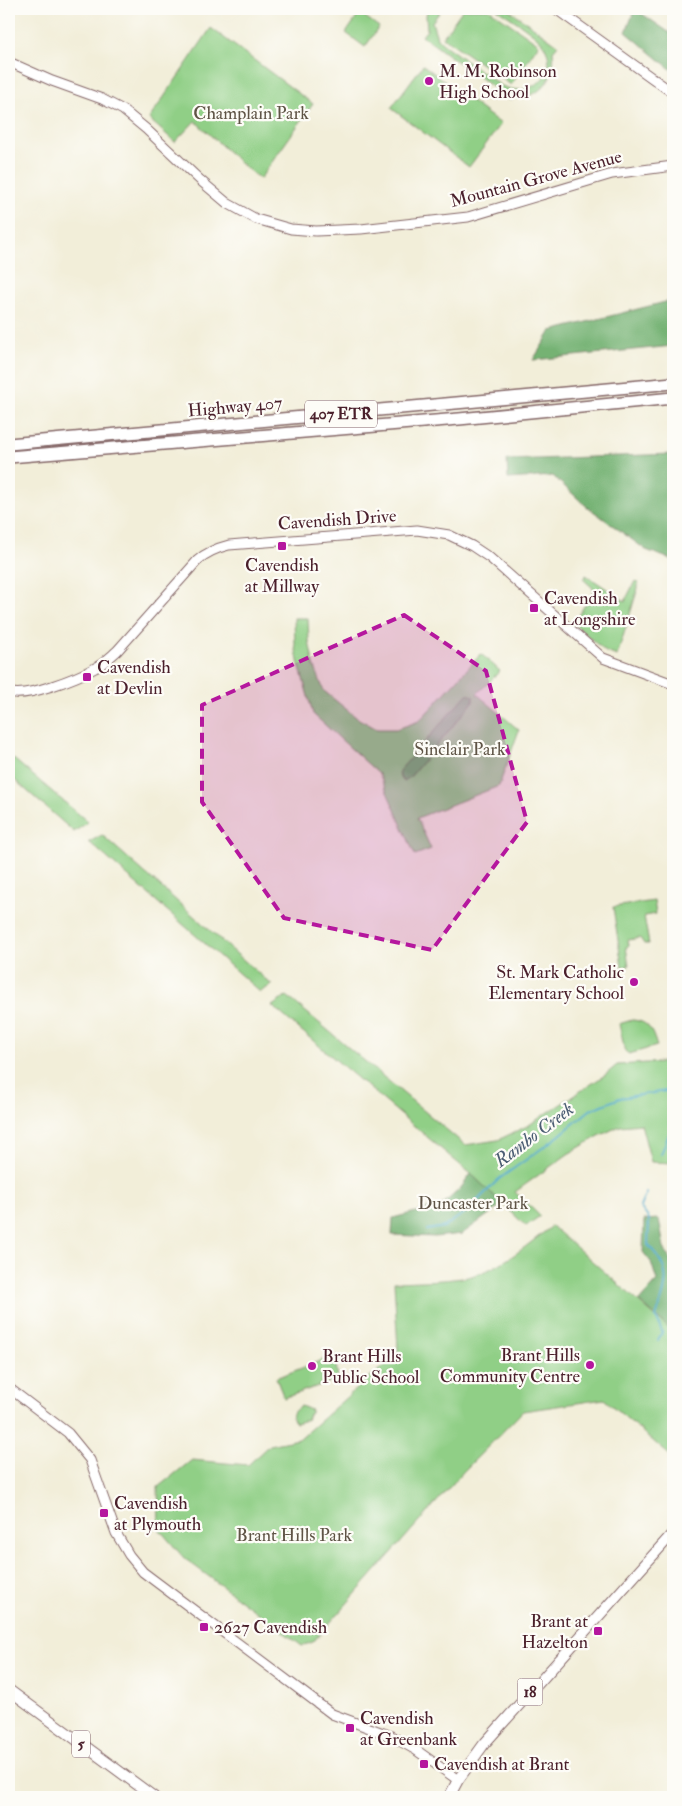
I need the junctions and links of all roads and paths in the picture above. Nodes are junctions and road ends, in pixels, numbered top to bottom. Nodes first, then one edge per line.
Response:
1 (556, 9) edge
2 (9, 62) edge
3 (673, 93) edge
4 (673, 166) edge
5 (673, 383) edge
6 (673, 398) edge
7 (9, 444) edge
8 (9, 457) edge
9 (673, 684) edge
10 (9, 692) edge
11 (9, 1388) edge
12 (673, 1533) edge
13 (9, 1690) edge
14 (458, 1780) junction
15 (154, 1797) edge
16 (449, 1797) edge

1 - 3 street
2 - 4 street, Mountain Grove Avenue
5 - 7 highway, Highway 407 / 407 ETR
6 - 8 highway, Highway 407 / 407 ETR
9 - 10 street, Cavendish Drive
11 - 14 street
12 - 14 main road, 18
13 - 15 main road, 5
14 - 16 main road, 18

